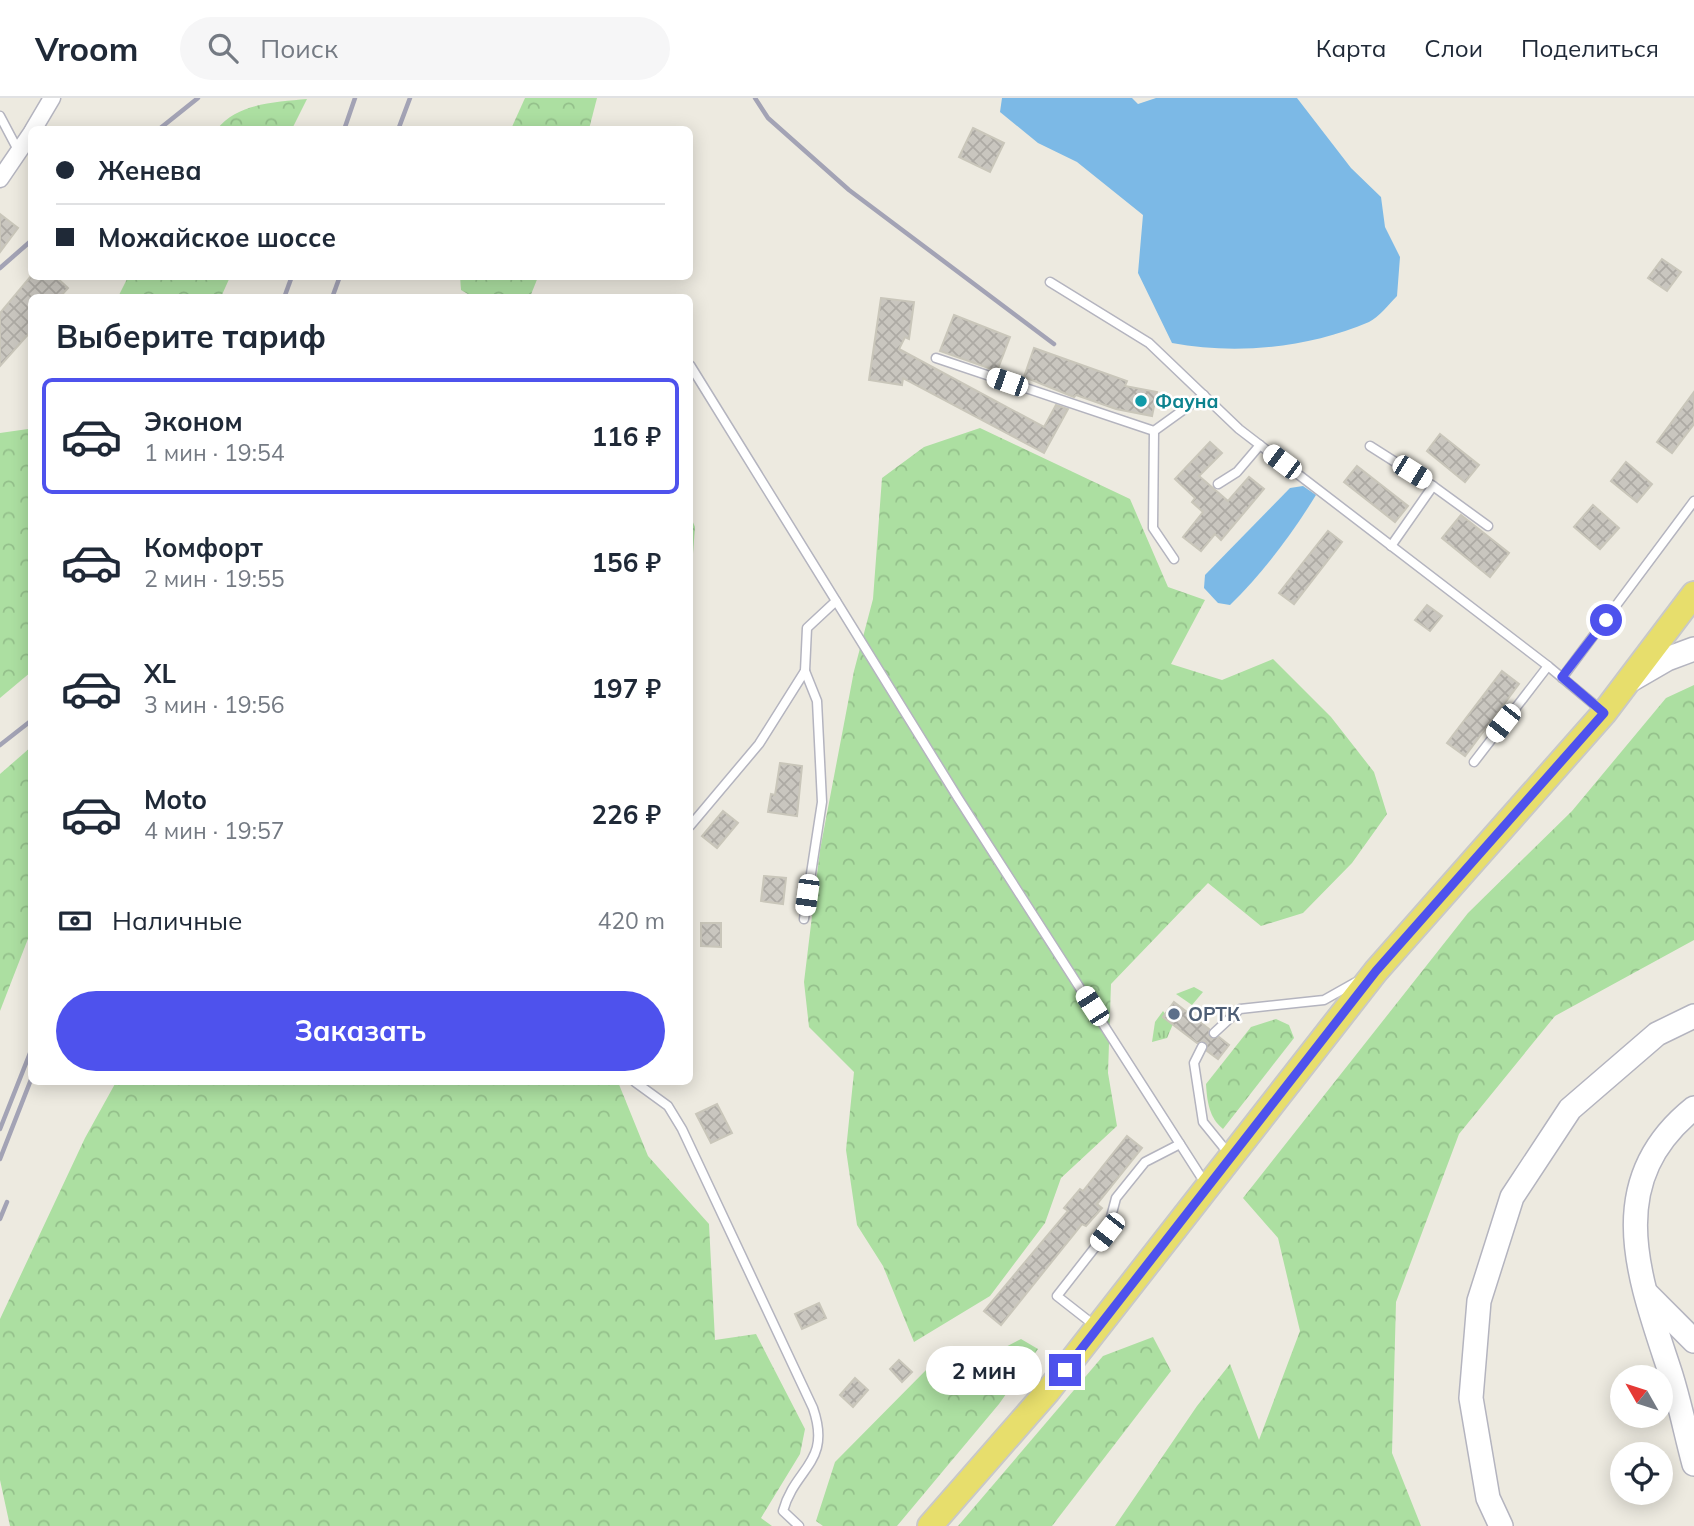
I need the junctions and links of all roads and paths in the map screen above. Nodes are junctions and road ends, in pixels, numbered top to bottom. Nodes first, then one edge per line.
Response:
1 (52, 98) edge
2 (0, 116) edge
3 (35, 126) edge
4 (28, 137) edge
5 (19, 152) junction
6 (0, 179) edge
7 (1050, 282) dead end
8 (936, 358) dead end
9 (693, 370) edge
10 (1204, 396) junction
11 (1154, 431) junction
12 (1260, 445) junction
13 (1370, 446) dead end
14 (1218, 484) dead end
15 (1433, 486) junction
16 (1694, 501) edge
17 (1488, 526) dead end
18 (1391, 546) junction
19 (1174, 559) dead end
20 (1694, 594) edge
21 (836, 601) junction
22 (1694, 649) edge
23 (1548, 666) junction
24 (805, 671) junction
25 (1562, 677) junction
26 (1629, 681) junction
27 (1604, 713) junction
28 (1474, 762) dead end
29 (693, 821) edge
30 (804, 919) dead end
31 (1376, 971) junction
32 (1694, 1016) edge
33 (1214, 1033) dead end
34 (1202, 1047) dead end
35 (639, 1085) edge
36 (1694, 1108) edge
37 (1180, 1144) junction
38 (1233, 1158) junction
39 (1209, 1188) junction
40 (1643, 1290) junction
41 (1098, 1328) junction
42 (1694, 1341) edge
43 (1694, 1464) edge
44 (799, 1526) edge
45 (930, 1526) edge
46 (1502, 1526) edge

1 - 3 street
2 - 5 lane
4 - 5 street
5 - 6 street
7 - 10 lane
8 - 11 lane
9 - 21 lane
10 - 11 lane
10 - 12 lane
11 - 19 lane
12 - 14 lane
12 - 18 lane
13 - 15 lane
15 - 17 lane
15 - 18 lane
16 - 25 lane
18 - 23 lane
20 - 26 main road
21 - 24 lane
21 - 37 lane
22 - 26 main road
23 - 25 lane
23 - 28 lane
24 - 29 lane
24 - 30 lane
25 - 27 lane
26 - 27 main road
27 - 31 main road
31 - 33 lane
31 - 38 main road
32 - 46 main road
34 - 38 lane
35 - 44 lane
36 - 40 main road
37 - 39 lane
37 - 41 lane
38 - 39 main road
39 - 41 main road
40 - 42 main road
40 - 43 main road
41 - 45 main road

